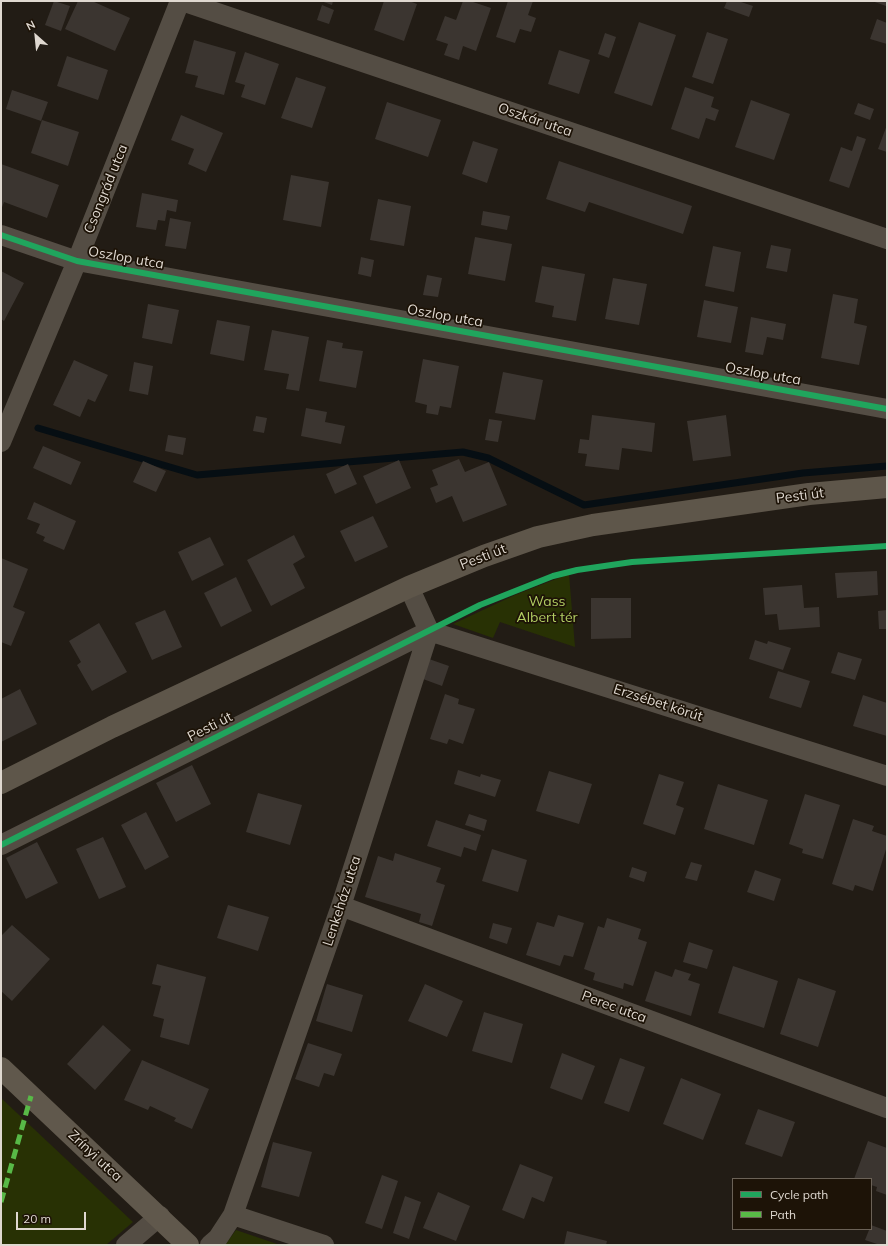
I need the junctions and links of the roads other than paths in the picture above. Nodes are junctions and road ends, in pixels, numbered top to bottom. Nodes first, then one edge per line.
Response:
1 (181, 1) edge
2 (1, 235) edge
3 (887, 239) edge
4 (77, 261) junction
5 (887, 409) edge
6 (1, 442) edge
7 (887, 487) edge
8 (409, 587) junction
9 (429, 631) junction
10 (887, 776) edge
11 (1, 783) edge
12 (1, 845) edge
13 (341, 906) junction
14 (1, 1068) edge
15 (887, 1108) edge
16 (233, 1215) junction
17 (160, 1216) junction
18 (126, 1245) edge
19 (188, 1245) edge
20 (210, 1245) edge
21 (324, 1245) edge

1 - 3 street, Oszkár utca
1 - 4 street, Csongrád utca
2 - 4 street, Oszlop utca
4 - 5 street, Oszlop utca
4 - 6 street, Csongrád utca
7 - 8 main road, Pesti út
8 - 9 street
8 - 11 main road, Pesti út
9 - 10 street, Erzsébet körút
9 - 12 street, Pesti út
9 - 13 street, Lenkeház utca
13 - 15 street, Perec utca
13 - 16 street, Lenkeház utca
14 - 17 main road, Zrínyi utca
16 - 20 street, Lenkeház utca
16 - 21 street
17 - 18 street
17 - 19 main road, Zrínyi utca

